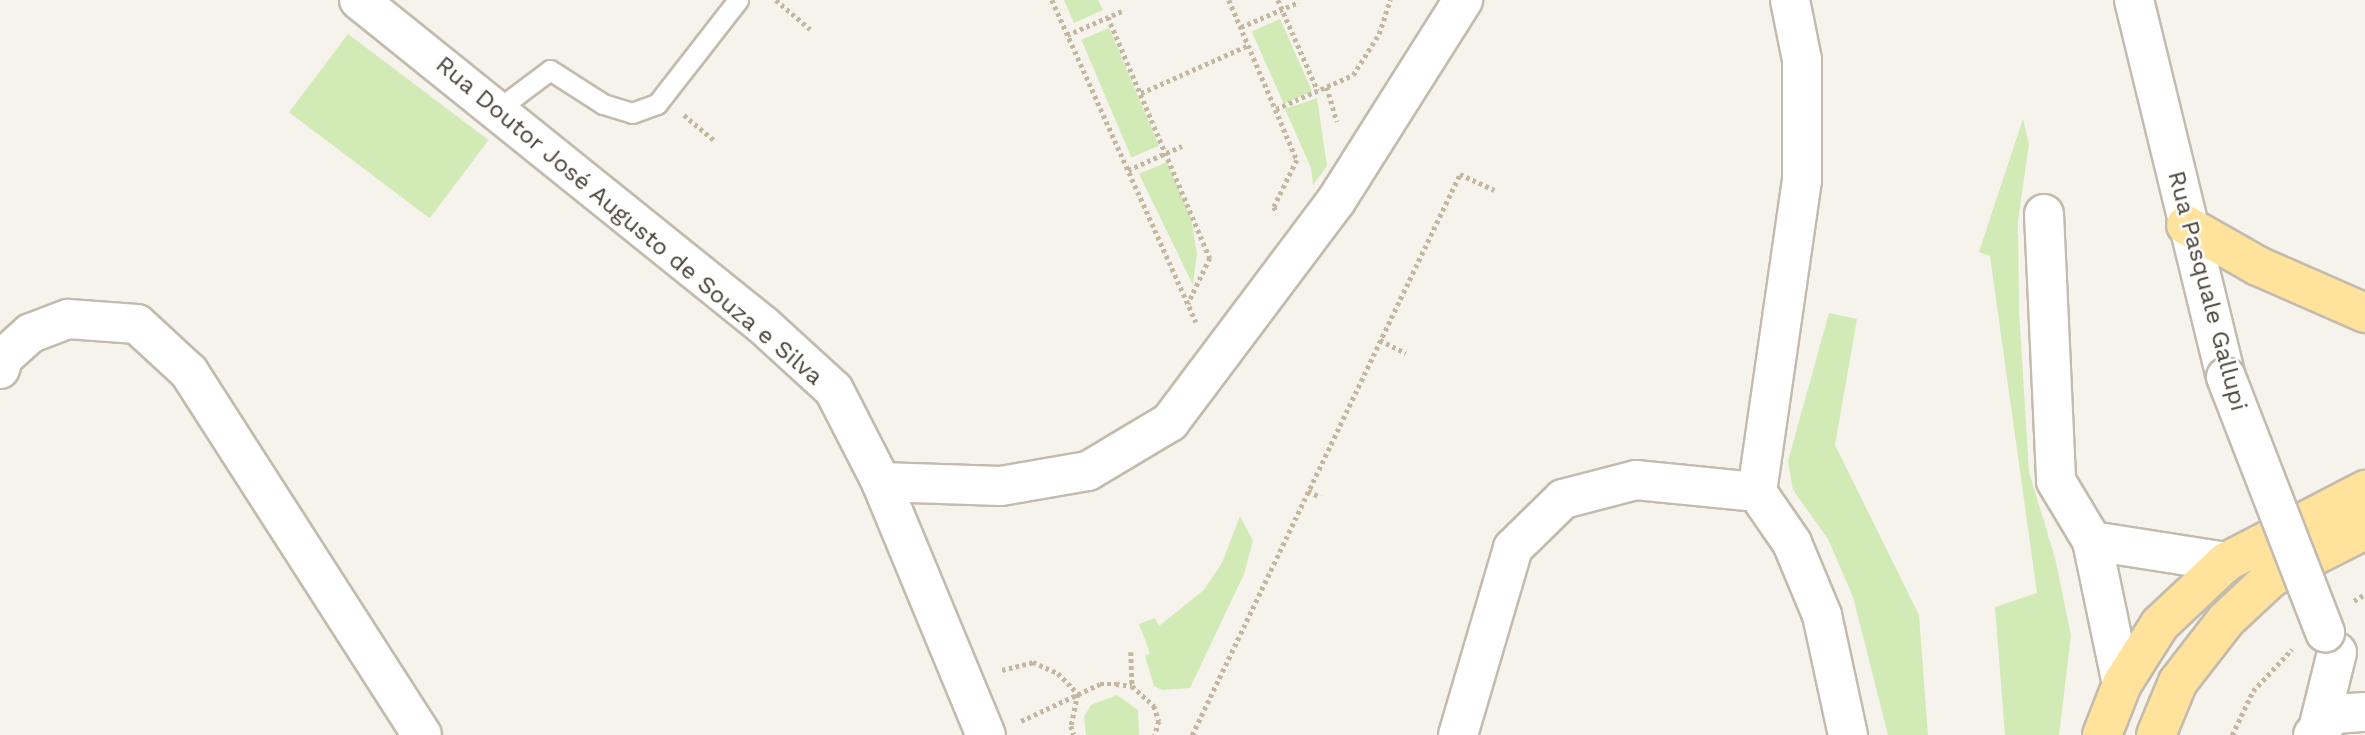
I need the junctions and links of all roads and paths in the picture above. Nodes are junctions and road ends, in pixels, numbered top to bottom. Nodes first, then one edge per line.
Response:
1 (359, 0) edge
2 (738, 0) edge
3 (776, 0) edge
4 (1052, 0) edge
5 (1229, 0) edge
6 (1278, 0) edge
7 (1391, 0) edge
8 (1462, 0) edge
9 (1790, 0) edge
10 (2134, 0) edge
11 (1299, 2) edge
12 (1282, 9) junction
13 (1122, 11) dead end
14 (1108, 17) junction
15 (1241, 27) junction
16 (810, 29) dead end
17 (1067, 35) junction
18 (1249, 46) junction
19 (1318, 91) junction
20 (1141, 93) junction
21 (662, 97) junction
22 (498, 109) junction
23 (1276, 110) junction
24 (715, 141) dead end
25 (1182, 146) dead end
26 (1167, 152) junction
27 (1128, 170) junction
28 (1495, 190) dead end
29 (2044, 214) dead end
30 (2186, 225) junction
31 (1308, 238) junction
32 (1188, 304) junction
33 (2365, 313) edge
34 (1380, 340) junction
35 (1406, 352) dead end
36 (1214, 364) junction
37 (0, 369) edge
38 (881, 482) junction
39 (2365, 490) edge
40 (1308, 491) junction
41 (1757, 492) junction
42 (1321, 497) dead end
43 (2365, 530) edge
44 (2092, 541) junction
45 (2226, 562) junction
46 (2365, 594) edge
47 (2334, 642) edge
48 (1131, 652) dead end
49 (965, 684) junction
50 (2122, 684) junction
51 (1132, 686) junction
52 (1078, 694) junction
53 (2365, 712) edge
54 (999, 730) edge
55 (2316, 732) edge
56 (422, 735) edge
57 (1074, 735) edge
58 (1155, 735) edge
59 (1192, 735) edge
60 (1458, 735) edge
61 (1848, 735) edge
62 (2102, 735) edge
63 (2156, 735) edge
64 (2232, 735) edge

1 - 22 street, Rua Doutor José Augusto de Souza e Silva
2 - 21 lane
3 - 16 path
4 - 17 path
5 - 15 path
6 - 12 path
7 - 19 path
8 - 31 street
9 - 41 street
10 - 30 street, Rua Pasquale Gallupi
11 - 12 path
12 - 15 path
12 - 19 path
13 - 14 path
14 - 17 path
14 - 20 path
15 - 18 path
17 - 27 path
18 - 20 path
18 - 23 path
19 - 23 path
20 - 26 path
21 - 22 lane
21 - 24 path
22 - 38 street, Rua Doutor José Augusto de Souza e Silva
23 - 31 path
25 - 26 path
26 - 27 path
26 - 32 path
27 - 32 path
28 - 34 path
29 - 44 street
30 - 33 main road
30 - 47 street, Rua Pasquale Gallupi, bridge
31 - 36 street
32 - 36 path
34 - 35 path
34 - 40 path
36 - 38 street
37 - 56 street
38 - 49 street, Rua Doutor José Augusto de Souza e Silva
39 - 45 main road
40 - 42 path
40 - 59 path
41 - 60 street
41 - 61 street
43 - 63 main road
44 - 45 street
44 - 50 street
45 - 50 main road
46 - 47 path
47 - 55 street
47 - 64 path
48 - 51 path
49 - 52 path
49 - 54 street, Rua Doutor José Augusto de Souza e Silva
50 - 62 main road
51 - 52 path
51 - 58 path
52 - 54 path
52 - 57 path
53 - 55 street

